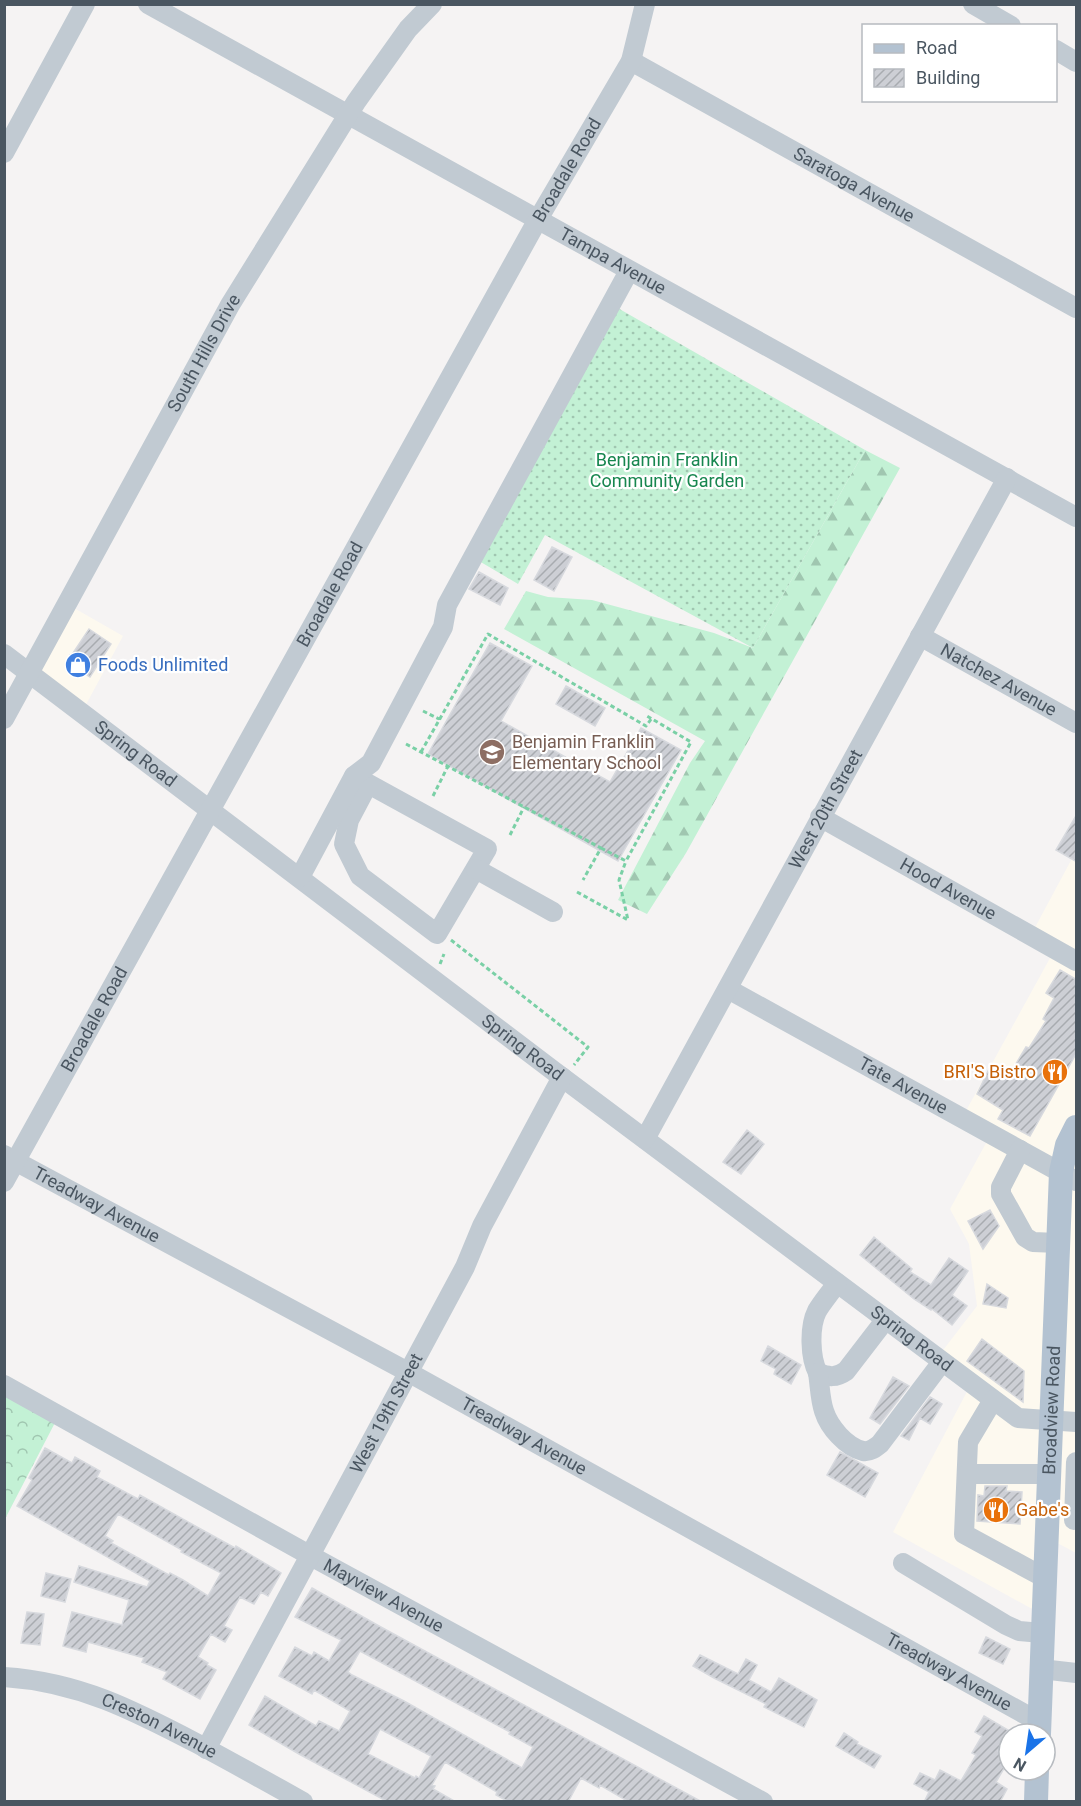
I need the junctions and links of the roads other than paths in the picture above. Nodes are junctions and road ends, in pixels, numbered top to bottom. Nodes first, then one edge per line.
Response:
1 (85, 4) edge
2 (148, 4) edge
3 (432, 4) edge
4 (645, 4) edge
5 (973, 4) edge
6 (1008, 24) edge
7 (1057, 51) edge
8 (631, 61) junction
9 (1077, 62) edge
10 (348, 116) junction
11 (4, 153) edge
12 (537, 221) junction
13 (629, 271) junction
14 (1077, 308) edge
15 (1007, 478) junction
16 (1077, 517) edge
17 (920, 636) junction
18 (4, 654) edge
19 (30, 673) junction
20 (4, 719) edge
21 (1077, 723) edge
22 (361, 780) junction
23 (211, 809) junction
24 (820, 817) junction
25 (476, 869) junction
26 (300, 877) junction
27 (553, 912) dead end
28 (1077, 961) edge
29 (728, 989) junction
30 (568, 1071) junction
31 (1077, 1127) edge
32 (645, 1139) junction
33 (1020, 1150) junction
34 (10, 1158) edge
35 (1069, 1177) edge
36 (4, 1182) edge
37 (1058, 1243) junction
38 (837, 1283) junction
39 (886, 1319) junction
40 (942, 1362) junction
41 (408, 1372) junction
42 (818, 1374) junction
43 (4, 1385) edge
44 (993, 1400) junction
45 (1051, 1422) junction
46 (1077, 1422) edge
47 (1076, 1462) edge
48 (1050, 1467) junction
49 (967, 1474) junction
50 (1048, 1520) junction
51 (1075, 1520) edge
52 (311, 1556) junction
53 (903, 1563) dead end
54 (1045, 1578) junction
55 (1042, 1633) junction
56 (1041, 1670) junction
57 (1077, 1673) edge
58 (4, 1677) edge
59 (1028, 1722) edge
60 (1039, 1722) edge
61 (206, 1749) junction
62 (1037, 1782) edge
63 (303, 1802) edge
64 (763, 1802) edge
65 (1036, 1802) edge

1 - 11 street
2 - 10 street, Tampa Avenue
3 - 10 street, South Hills Drive
4 - 8 street, Broadale Road
5 - 6 street
7 - 9 street
8 - 12 street, Broadale Road
8 - 14 street, Saratoga Avenue
10 - 12 street, Tampa Avenue
10 - 19 street, South Hills Drive
12 - 13 street, Tampa Avenue
12 - 23 street, Broadale Road
13 - 15 street, Tampa Avenue
13 - 22 street
15 - 16 street, Tampa Avenue
15 - 17 street, West 20th Street
17 - 21 street, Natchez Avenue
17 - 24 street, West 20th Street
18 - 19 street, Spring Road
19 - 20 street, South Hills Drive
19 - 23 street, Spring Road
22 - 25 street
22 - 25 street
22 - 26 street
23 - 26 street, Spring Road
23 - 34 street, Broadale Road
24 - 28 street, Hood Avenue
24 - 29 street, West 20th Street
25 - 27 street
26 - 30 street, Spring Road
29 - 32 street, West 20th Street
29 - 33 street, Tate Avenue
30 - 32 street, Spring Road
30 - 41 street, West 19th Street
31 - 35 main road, Broadview Road
32 - 38 street, Spring Road
33 - 35 street, Tate Avenue
33 - 37 street
34 - 36 street, Broadale Road
34 - 41 street, Treadway Avenue
35 - 37 main road, Broadview Road
37 - 45 main road, Broadview Road
38 - 39 street, Spring Road
38 - 42 street
39 - 40 street, Spring Road
39 - 42 street
40 - 42 street
40 - 44 street, Spring Road
41 - 52 street, West 19th Street
41 - 59 street, Treadway Avenue
43 - 52 street, Mayview Avenue
44 - 45 street, Spring Road
44 - 49 street
45 - 46 street, Spring Road
45 - 48 main road, Broadview Road
47 - 48 street
47 - 51 street
48 - 49 street
48 - 50 main road, Broadview Road
49 - 54 street
50 - 51 street
50 - 54 main road, Broadview Road
52 - 61 street, West 19th Street
52 - 64 street, Mayview Avenue
53 - 55 street
54 - 55 main road, Broadview Road
55 - 56 main road, Broadview Road
56 - 57 street
56 - 60 main road, Broadview Road
58 - 61 street, Creston Avenue
61 - 63 street, Creston Avenue
62 - 65 main road

